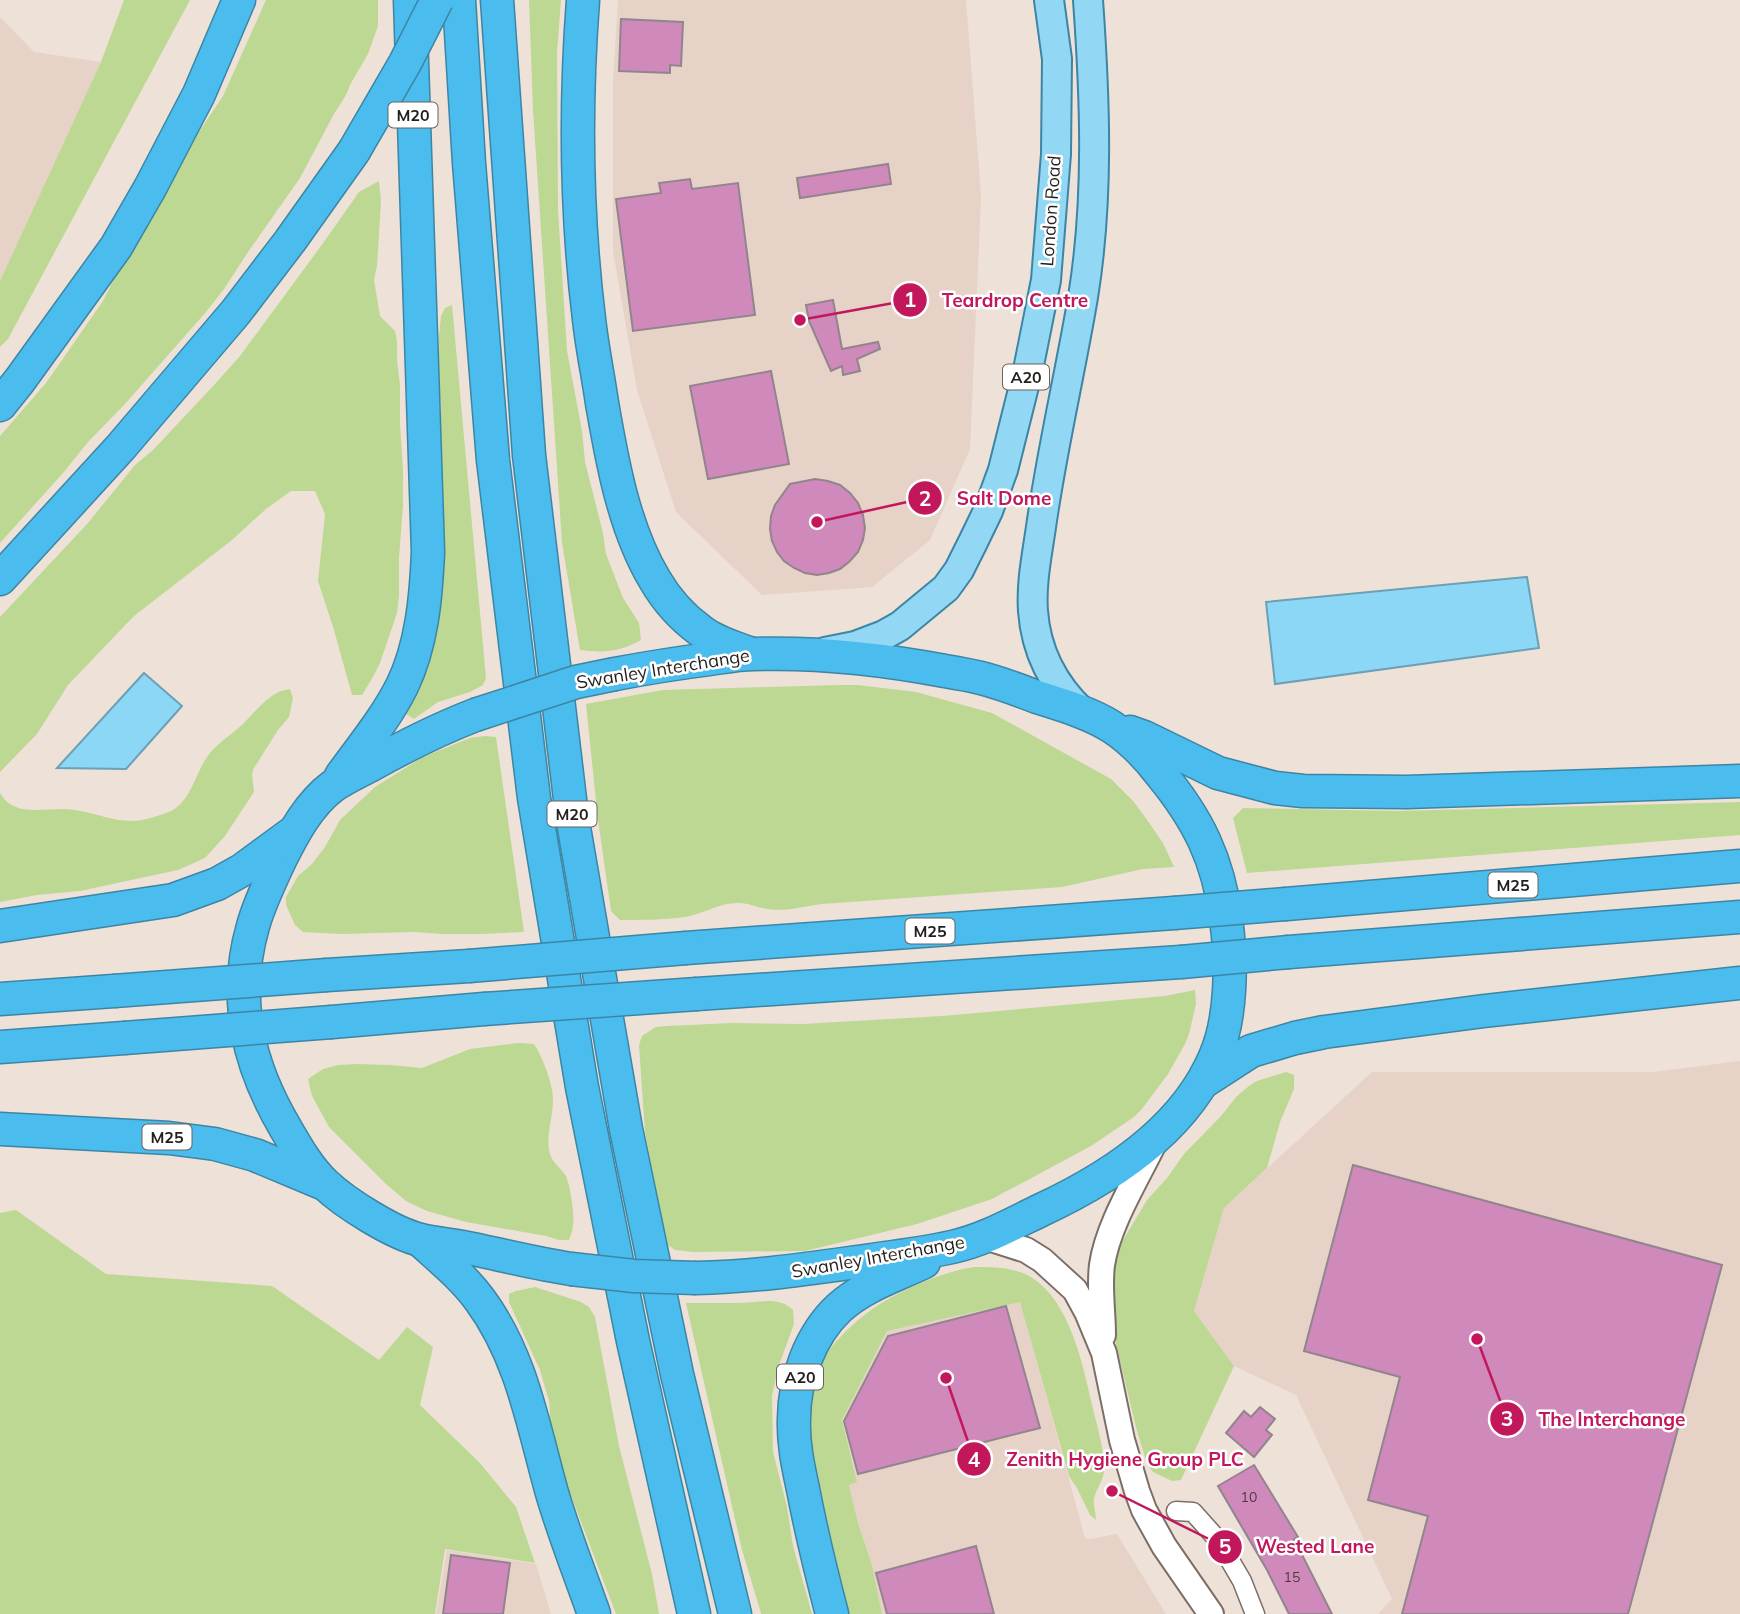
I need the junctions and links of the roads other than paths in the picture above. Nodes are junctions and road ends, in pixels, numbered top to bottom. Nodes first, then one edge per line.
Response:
1 (410, 0) edge
2 (437, 0) edge
3 (459, 0) edge
4 (497, 0) edge
5 (583, 0) edge
6 (1049, 0) edge
7 (1087, 0) edge
8 (239, 1) edge
9 (0, 405) edge
10 (0, 579) edge
11 (751, 654) junction
12 (812, 654) junction
13 (1083, 713) junction
14 (1112, 727) junction
15 (1740, 781) edge
16 (334, 786) junction
17 (295, 831) junction
18 (1740, 866) edge
19 (1740, 917) edge
20 (0, 926) edge
21 (1740, 982) edge
22 (0, 999) edge
23 (0, 1047) edge
24 (1201, 1083) junction
25 (0, 1129) edge
26 (1157, 1136) junction
27 (326, 1185) junction
28 (985, 1237) junction
29 (419, 1240) junction
30 (953, 1247) junction
31 (1104, 1353) junction
32 (1176, 1511) dead end
33 (594, 1614) edge
34 (694, 1614) edge
35 (734, 1614) edge
36 (832, 1614) edge
37 (1212, 1614) edge
38 (1255, 1614) edge

1 - 16 highway, M20
2 - 10 highway, bridge
3 - 34 highway, M20
4 - 35 highway, M20
5 - 11 highway
6 - 12 main road, London Road / A20
7 - 13 main road, A20
8 - 9 highway
11 - 12 highway, Swanley Interchange
11 - 16 highway, Swanley Interchange, bridge
12 - 13 highway, Swanley Interchange
13 - 14 highway, Swanley Interchange
14 - 15 highway
14 - 24 highway, Swanley Interchange
16 - 17 highway, Swanley Interchange
17 - 20 highway
17 - 27 highway, Swanley Interchange
18 - 22 highway, M25, bridge
19 - 23 highway, bridge
21 - 24 highway
24 - 26 highway, Swanley Interchange
25 - 27 highway, M25
26 - 28 highway, Swanley Interchange
26 - 31 main road
27 - 29 highway, Swanley Interchange
28 - 30 highway, Swanley Interchange
28 - 31 main road
29 - 30 highway, Swanley Interchange, bridge
29 - 33 highway
30 - 36 highway, A20
31 - 37 main road
32 - 38 street

